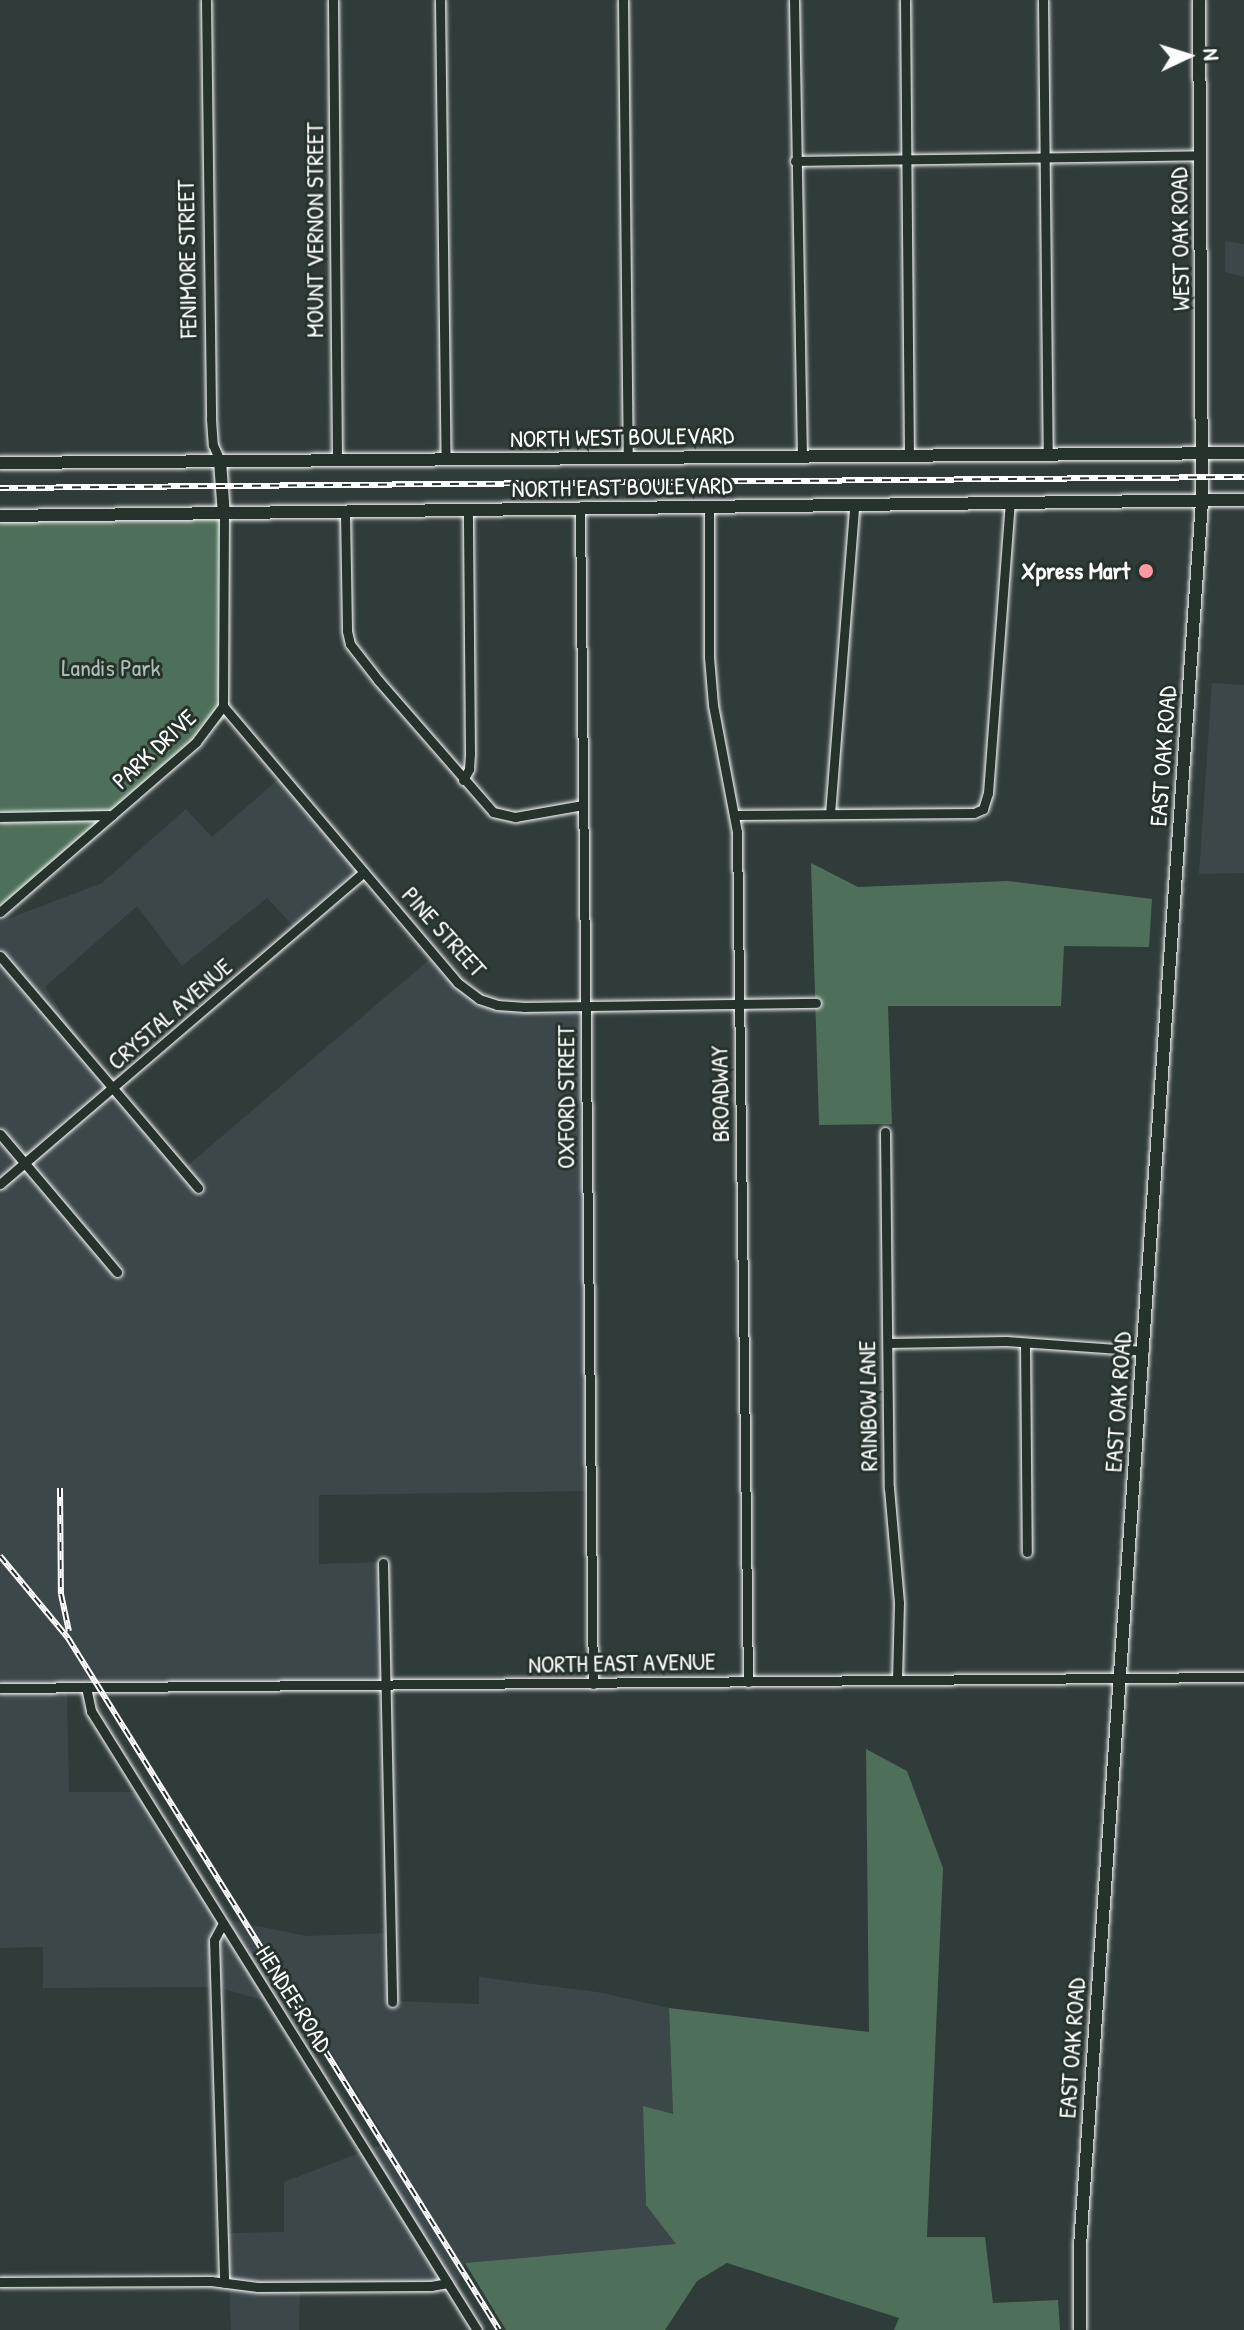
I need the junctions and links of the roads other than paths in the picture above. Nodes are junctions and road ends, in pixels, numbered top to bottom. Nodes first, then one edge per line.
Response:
1 (206, 0) edge
2 (333, 0) edge
3 (440, 0) edge
4 (623, 0) edge
5 (794, 0) edge
6 (905, 0) edge
7 (1043, 0) edge
8 (1199, 0) edge
9 (1201, 155) junction
10 (1045, 158) junction
11 (907, 159) junction
12 (795, 161) junction
13 (1204, 453) junction
14 (1244, 453) edge
15 (1048, 455) junction
16 (909, 456) junction
17 (802, 457) junction
18 (628, 459) junction
19 (446, 460) junction
20 (220, 461) junction
21 (337, 461) junction
22 (0, 463) edge
23 (1203, 477) joint
24 (1244, 500) edge
25 (1202, 501) junction
26 (1010, 503) junction
27 (854, 506) junction
28 (709, 508) junction
29 (580, 509) junction
30 (468, 511) junction
31 (345, 513) junction
32 (224, 515) junction
33 (0, 516) edge
34 (223, 706) junction
35 (463, 780) junction
36 (583, 805) junction
37 (830, 814) junction
38 (112, 815) junction
39 (735, 815) junction
40 (0, 817) edge
41 (364, 872) junction
42 (0, 912) edge
43 (0, 956) edge
44 (816, 1003) dead end
45 (739, 1004) junction
46 (586, 1006) junction
47 (115, 1089) junction
48 (885, 1132) dead end
49 (0, 1134) edge
50 (25, 1164) junction
51 (0, 1184) edge
52 (198, 1188) dead end
53 (117, 1272) dead end
54 (888, 1343) junction
55 (1025, 1343) junction
56 (1144, 1351) junction
57 (1027, 1552) dead end
58 (383, 1563) dead end
59 (1244, 1677) edge
60 (1120, 1678) junction
61 (897, 1679) junction
62 (748, 1682) junction
63 (593, 1684) junction
64 (385, 1685) junction
65 (86, 1687) junction
66 (0, 1688) edge
67 (223, 1923) junction
68 (392, 2002) dead end
69 (0, 2282) edge
70 (224, 2283) junction
71 (448, 2283) junction
72 (477, 2330) edge
73 (1080, 2330) edge

1 - 20 street, FENIMORE STREET
2 - 21 street, MOUNT VERNON STREET
3 - 19 street
4 - 18 street
5 - 12 street
6 - 11 street
7 - 10 street
8 - 9 main road, WEST OAK ROAD
9 - 10 street
9 - 13 main road, WEST OAK ROAD
10 - 11 street
10 - 15 street
11 - 12 street
11 - 16 street
12 - 17 street
13 - 14 main road, NORTH WEST BOULEVARD
13 - 15 main road, NORTH WEST BOULEVARD
13 - 23 main road, WEST OAK ROAD
15 - 16 main road, NORTH WEST BOULEVARD
16 - 17 main road, NORTH WEST BOULEVARD
17 - 18 main road, NORTH WEST BOULEVARD
18 - 19 main road, NORTH WEST BOULEVARD
19 - 21 main road, NORTH WEST BOULEVARD
20 - 21 main road, NORTH WEST BOULEVARD
20 - 22 main road, NORTH WEST BOULEVARD
20 - 32 main road, FENIMORE STREET
23 - 25 main road, EAST OAK ROAD
24 - 25 main road, NORTH EAST BOULEVARD
25 - 26 main road, NORTH EAST BOULEVARD
25 - 56 main road, EAST OAK ROAD
26 - 27 main road, NORTH EAST BOULEVARD
26 - 37 street
27 - 28 main road, NORTH EAST BOULEVARD
27 - 37 street
28 - 29 main road, NORTH EAST BOULEVARD
28 - 39 street, BROADWAY
29 - 30 main road, NORTH EAST BOULEVARD
29 - 36 street, OXFORD STREET
30 - 31 main road, NORTH EAST BOULEVARD
30 - 35 street
31 - 32 main road, NORTH EAST BOULEVARD
31 - 35 street
32 - 33 main road, NORTH EAST BOULEVARD
32 - 34 street, PARK DRIVE
34 - 38 street, PARK DRIVE
34 - 41 street, PINE STREET
35 - 36 street
36 - 46 street, OXFORD STREET
37 - 39 street
38 - 40 street
38 - 42 street, PARK DRIVE
39 - 45 street, BROADWAY
41 - 46 street, PINE STREET
41 - 47 street, CRYSTAL AVENUE
43 - 47 street
44 - 45 street, PINE STREET
45 - 46 street, PINE STREET
45 - 62 street, BROADWAY
46 - 63 street, OXFORD STREET
47 - 50 street, CRYSTAL AVENUE
47 - 52 street
48 - 54 street, RAINBOW LANE
49 - 50 street
50 - 51 street, CRYSTAL AVENUE
50 - 53 street
54 - 55 street
54 - 61 street, RAINBOW LANE
55 - 56 street
55 - 57 street
56 - 60 main road, EAST OAK ROAD
58 - 64 street
59 - 60 street, NORTH EAST AVENUE
60 - 61 street, NORTH EAST AVENUE
60 - 73 main road, EAST OAK ROAD
61 - 62 street, NORTH EAST AVENUE
62 - 63 street, NORTH EAST AVENUE
63 - 64 street, NORTH EAST AVENUE
64 - 65 street, NORTH EAST AVENUE
64 - 68 street
65 - 66 street, NORTH EAST AVENUE
65 - 67 street, HENDEE ROAD
67 - 70 street
67 - 71 street, HENDEE ROAD
69 - 70 street
70 - 71 street
71 - 72 street, HENDEE ROAD

